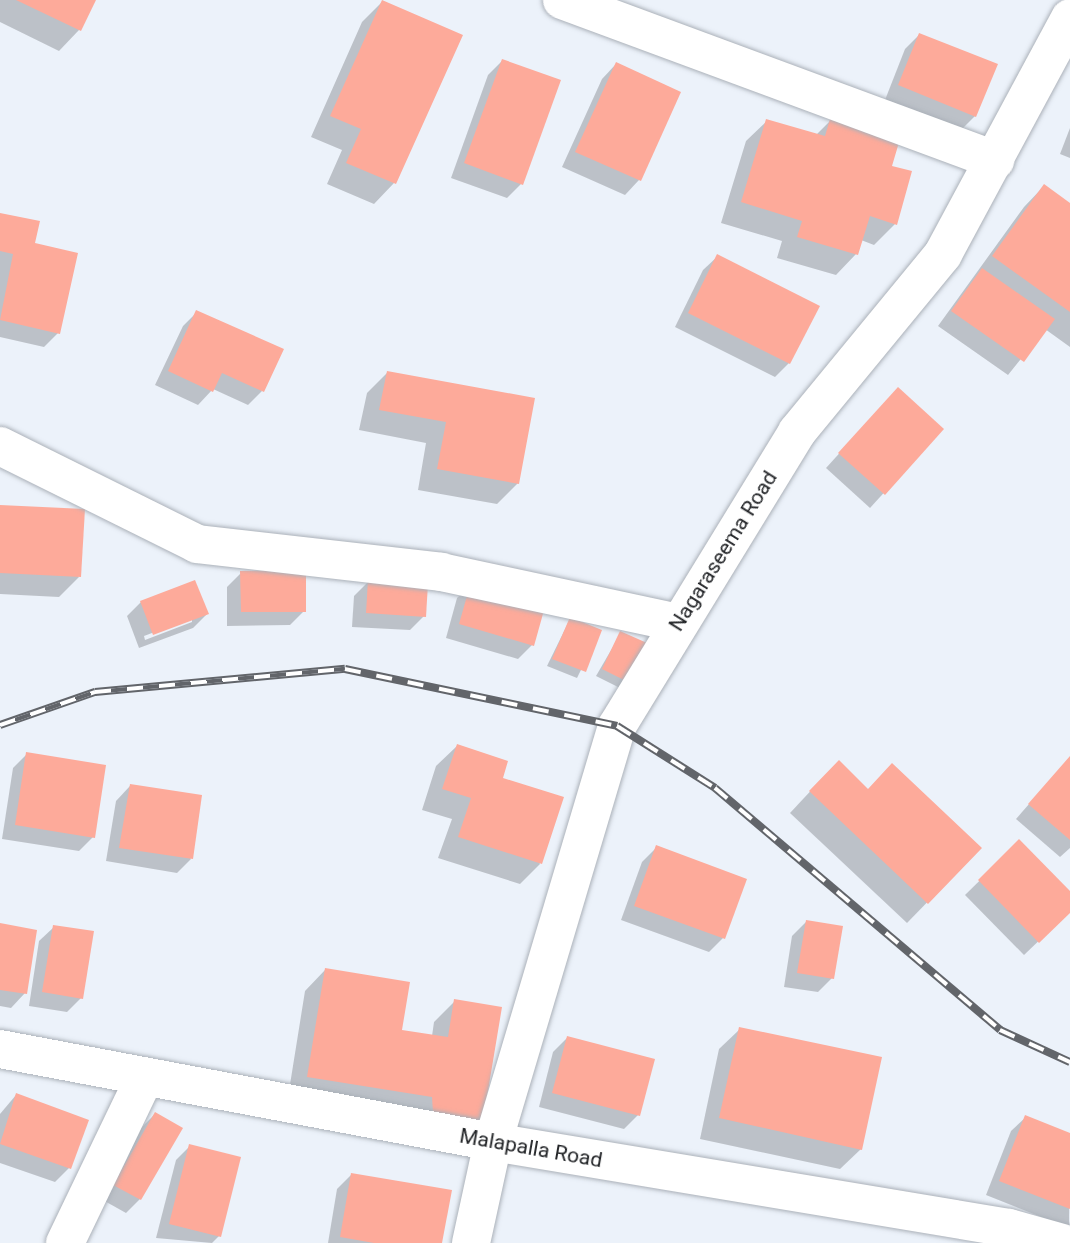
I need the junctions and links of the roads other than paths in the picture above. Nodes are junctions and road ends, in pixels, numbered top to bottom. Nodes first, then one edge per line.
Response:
1 (562, 0) edge
2 (1070, 18) edge
3 (995, 160) junction
4 (0, 446) edge
5 (678, 623) junction
6 (0, 1049) edge
7 (145, 1077) junction
8 (493, 1142) junction
9 (65, 1243) edge
10 (471, 1243) edge
11 (1062, 1243) edge

1 - 3 street
2 - 3 street, Nagaraseema Road
3 - 5 street, Nagaraseema Road
4 - 5 street
5 - 8 street, Nagaraseema Road
6 - 7 street, Malapalla Road
7 - 8 street, Malapalla Road
7 - 9 street
8 - 10 street, Nagaraseema Road
8 - 11 street, Malapalla Road

